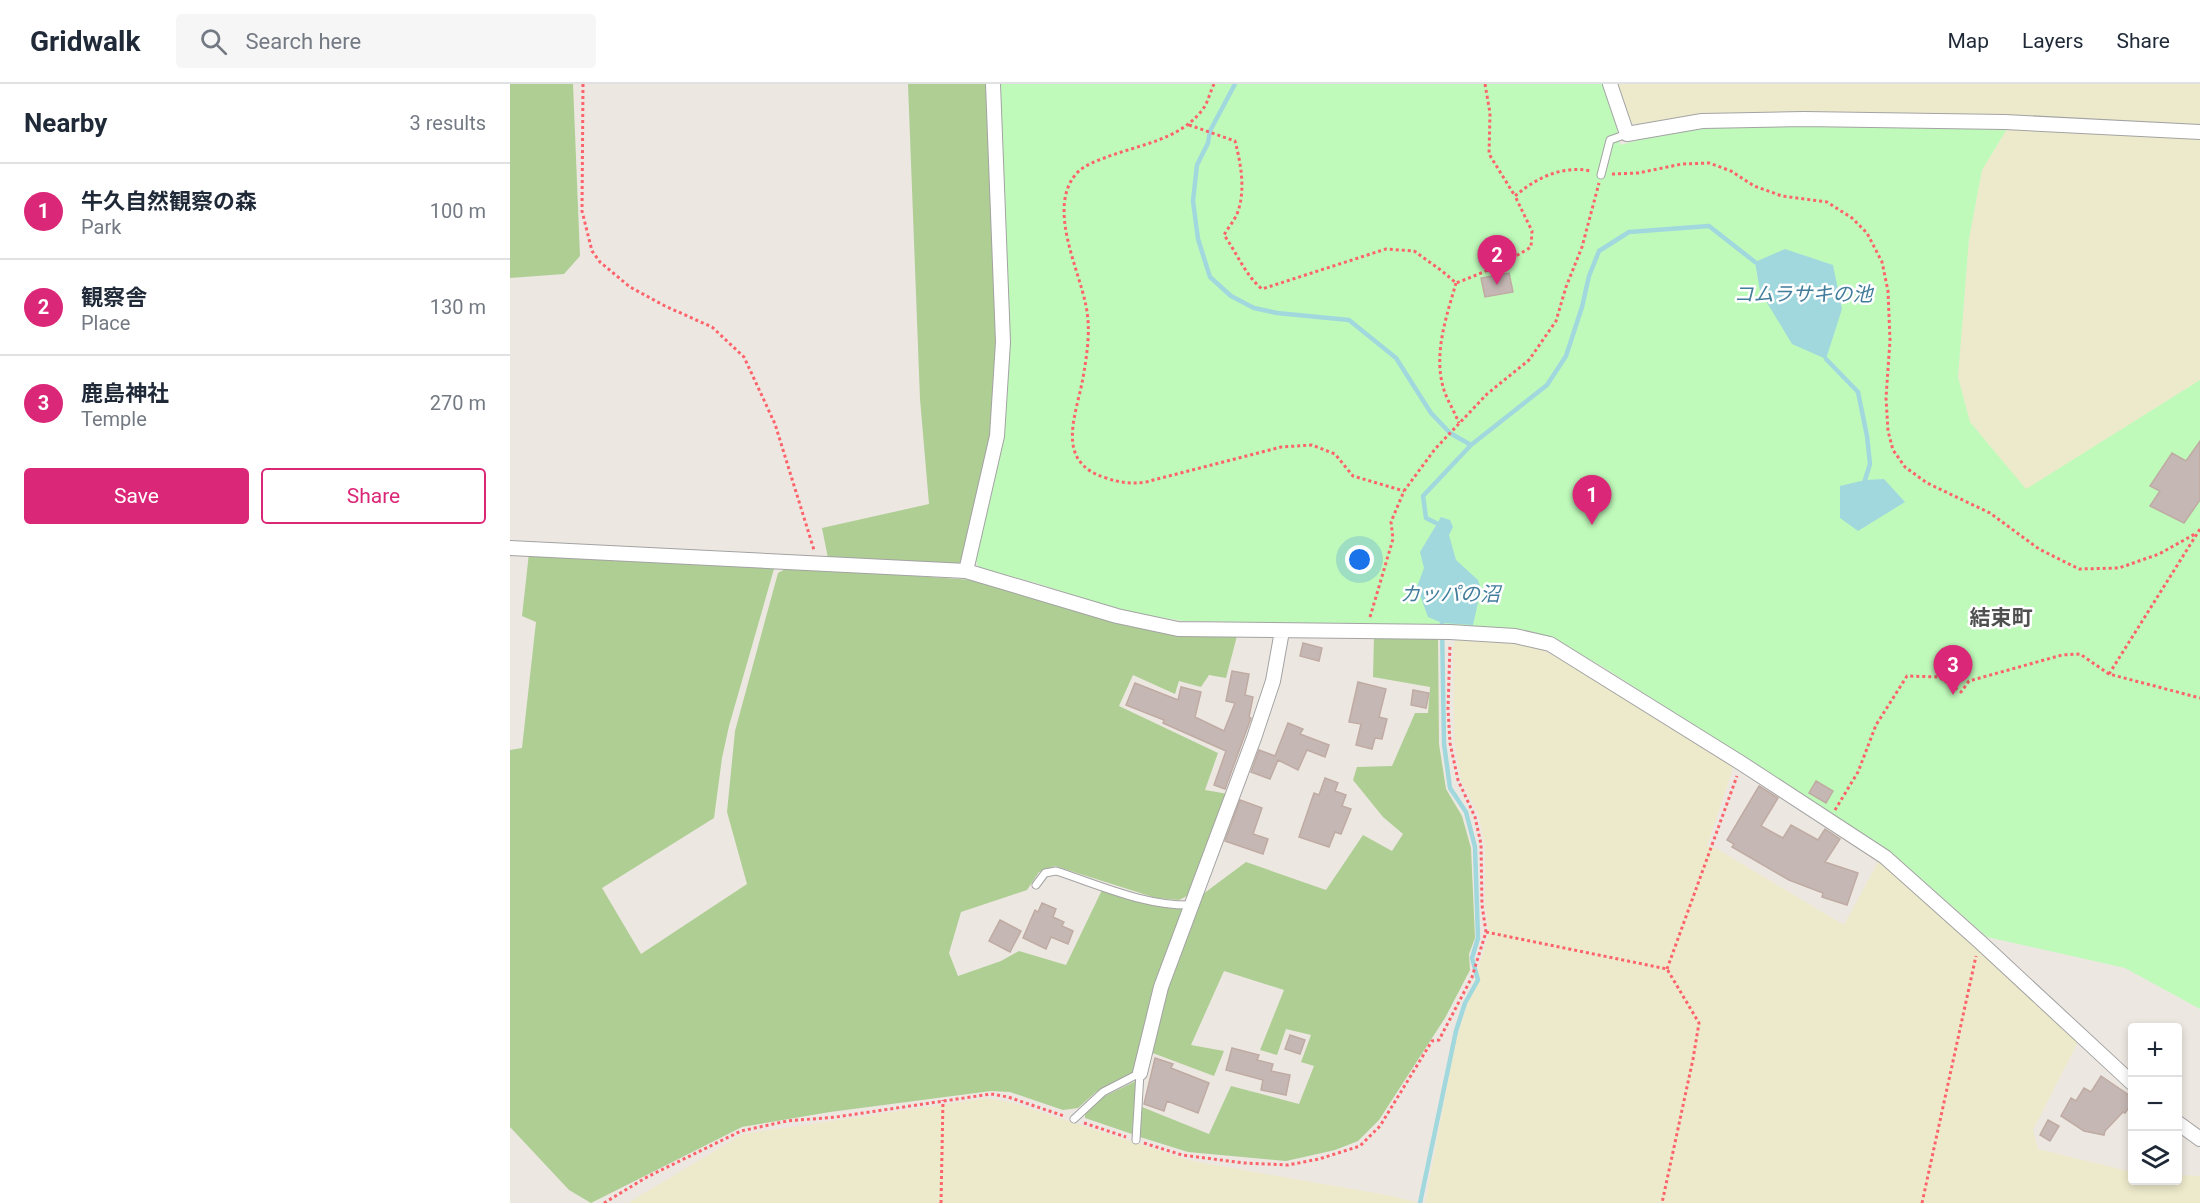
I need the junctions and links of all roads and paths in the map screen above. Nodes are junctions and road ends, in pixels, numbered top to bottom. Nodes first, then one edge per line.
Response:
1 (583, 84) edge
2 (993, 84) edge
3 (1214, 84) edge
4 (1485, 84) edge
5 (1610, 84) edge
6 (1189, 125) junction
7 (2200, 132) edge
8 (1627, 134) junction
9 (1601, 175) junction
10 (1515, 196) junction
11 (1456, 283) junction
12 (1460, 423) junction
13 (1404, 491) junction
14 (2200, 529) edge
15 (2195, 534) junction
16 (510, 549) edge
17 (818, 564) junction
18 (966, 571) junction
19 (1366, 630) junction
20 (1282, 631) junction
21 (1450, 632) junction
22 (2109, 674) junction
23 (2200, 698) edge
24 (1742, 763) junction
25 (1830, 820) junction
26 (1036, 885) dead end
27 (1192, 904) junction
28 (1486, 932) junction
29 (1979, 941) junction
30 (1667, 969) junction
31 (1140, 1073) junction
32 (2128, 1078) edge
33 (943, 1100) junction
34 (1074, 1119) junction
35 (2182, 1126) edge
36 (2200, 1139) edge
37 (1136, 1140) junction
38 (604, 1203) edge
39 (941, 1203) edge
40 (1662, 1203) edge
41 (1922, 1203) edge

1 - 17 path
2 - 18 street
3 - 6 path
4 - 10 path
5 - 8 street
6 - 11 path
6 - 13 path
7 - 8 street
8 - 9 lane
9 - 10 path
9 - 12 path
9 - 15 path
10 - 11 path
11 - 12 path
12 - 13 path
13 - 19 path
14 - 15 path
15 - 22 path
16 - 17 street
17 - 18 street
18 - 20 street
19 - 20 street
19 - 21 street
20 - 27 street
21 - 24 street
21 - 28 path
22 - 23 path
22 - 25 path
24 - 25 street
24 - 30 path
25 - 29 street
26 - 27 lane
27 - 31 street
28 - 30 path
28 - 37 path
29 - 32 street
29 - 41 path
30 - 40 path
31 - 34 lane
31 - 37 lane
33 - 34 path
33 - 38 path
33 - 39 path
34 - 37 path
35 - 36 street

